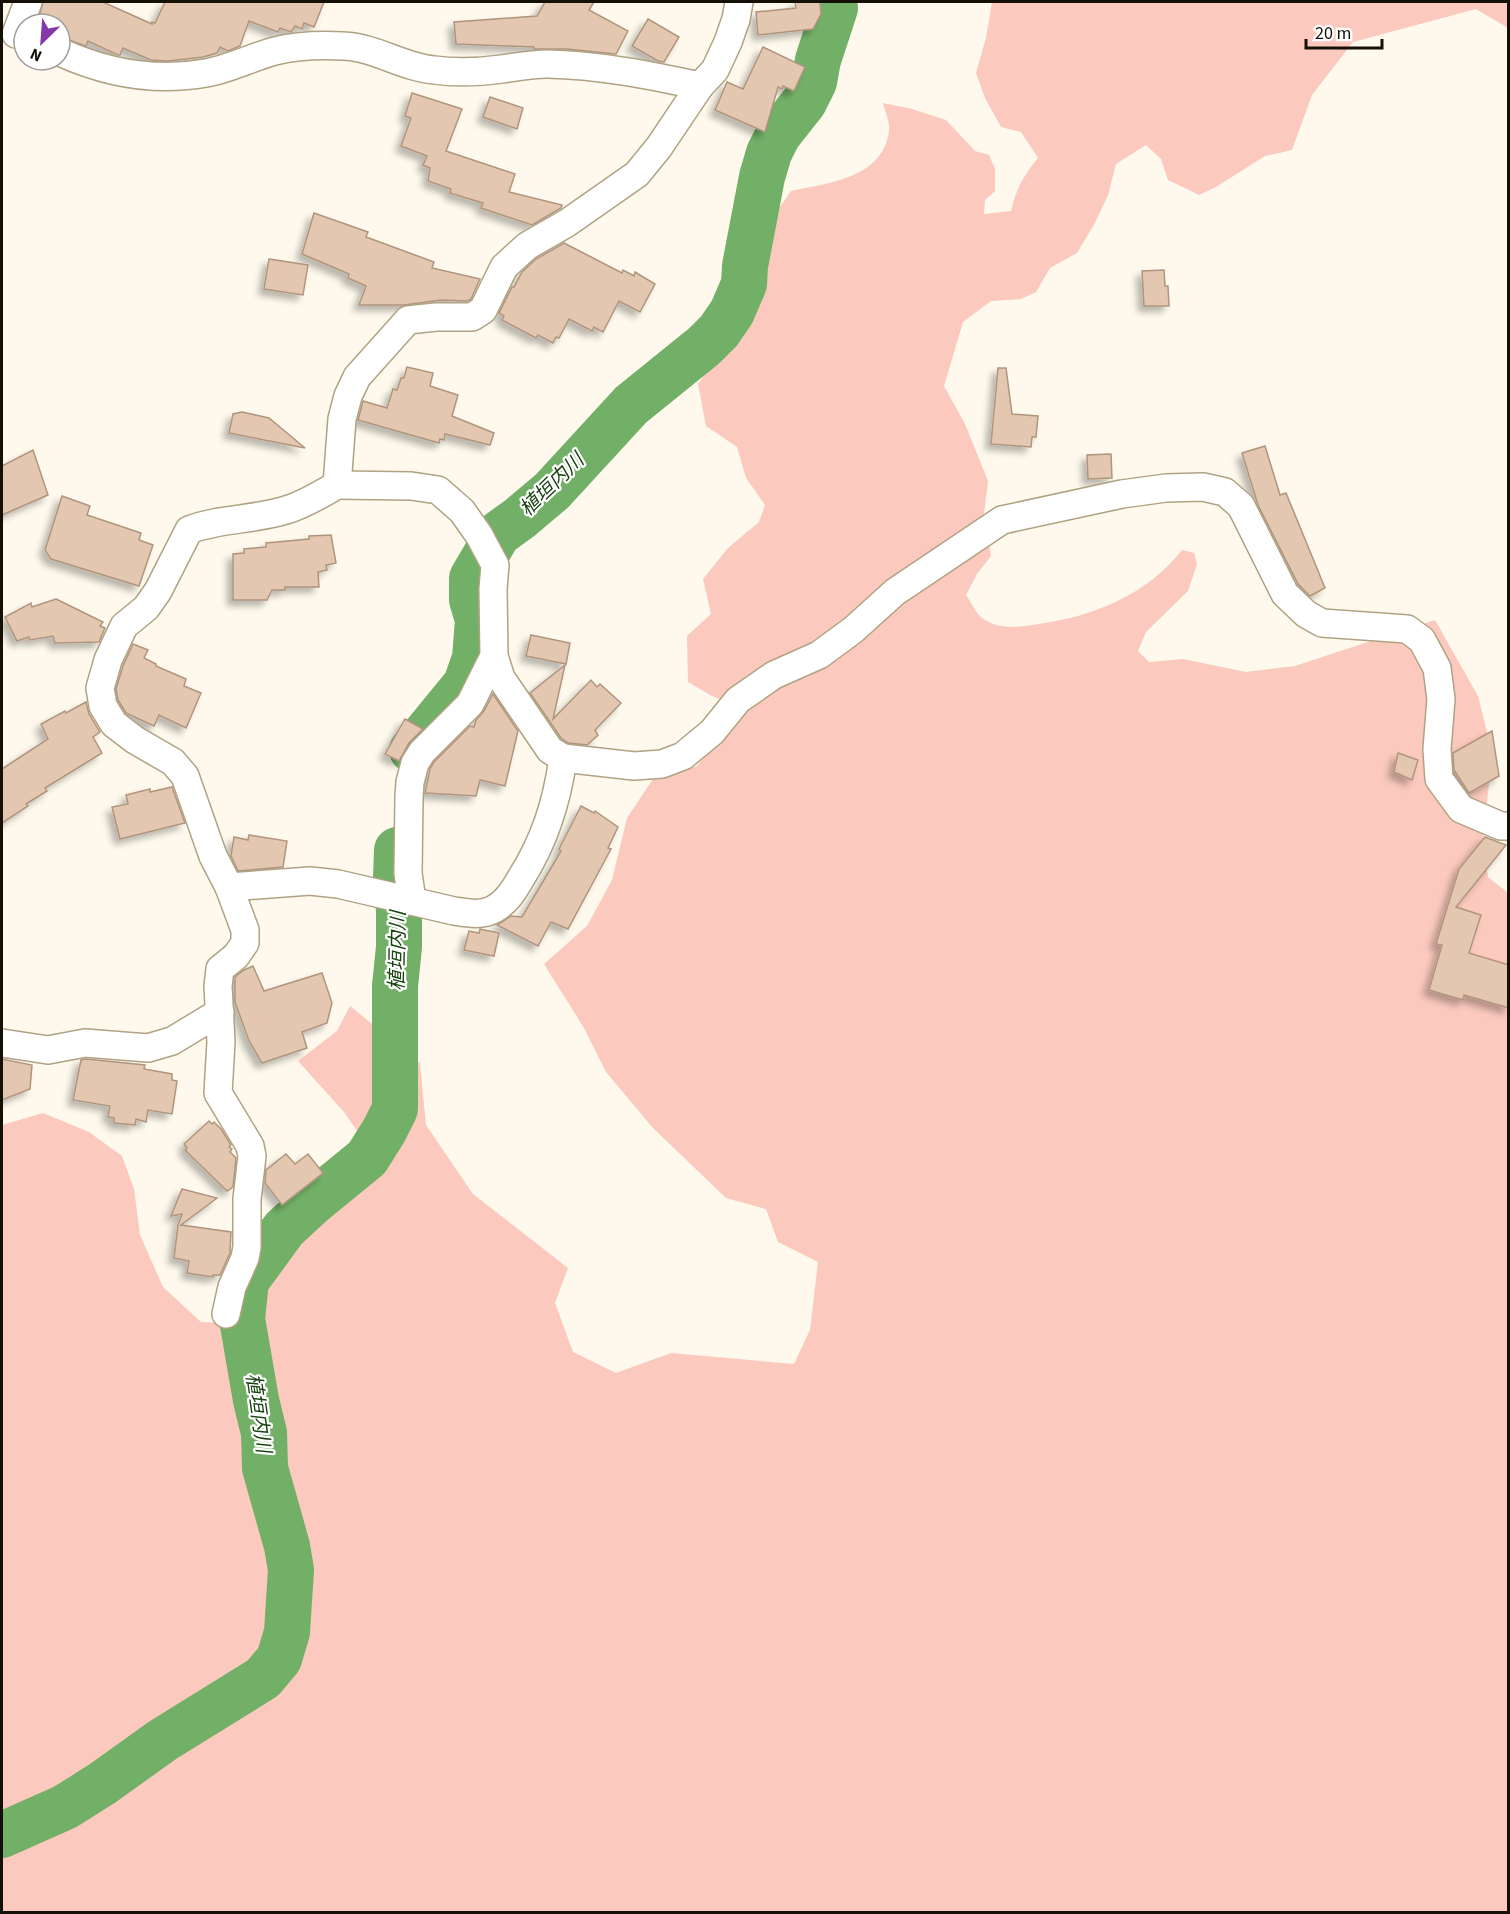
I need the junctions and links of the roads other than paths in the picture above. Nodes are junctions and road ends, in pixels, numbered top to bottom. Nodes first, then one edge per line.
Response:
1 (739, 2) edge
2 (72, 58) edge
3 (700, 86) junction
4 (337, 485) junction
5 (494, 656) junction
6 (564, 758) junction
7 (1509, 826) edge
8 (229, 887) junction
9 (412, 901) junction
10 (220, 1012) junction
11 (2, 1043) edge
12 (226, 1314) dead end

1 - 3 street
2 - 3 street
3 - 4 street
4 - 5 street
4 - 8 street
5 - 6 street
5 - 9 street
6 - 7 street
6 - 9 street
8 - 9 street
8 - 10 street
10 - 11 street
10 - 12 street

